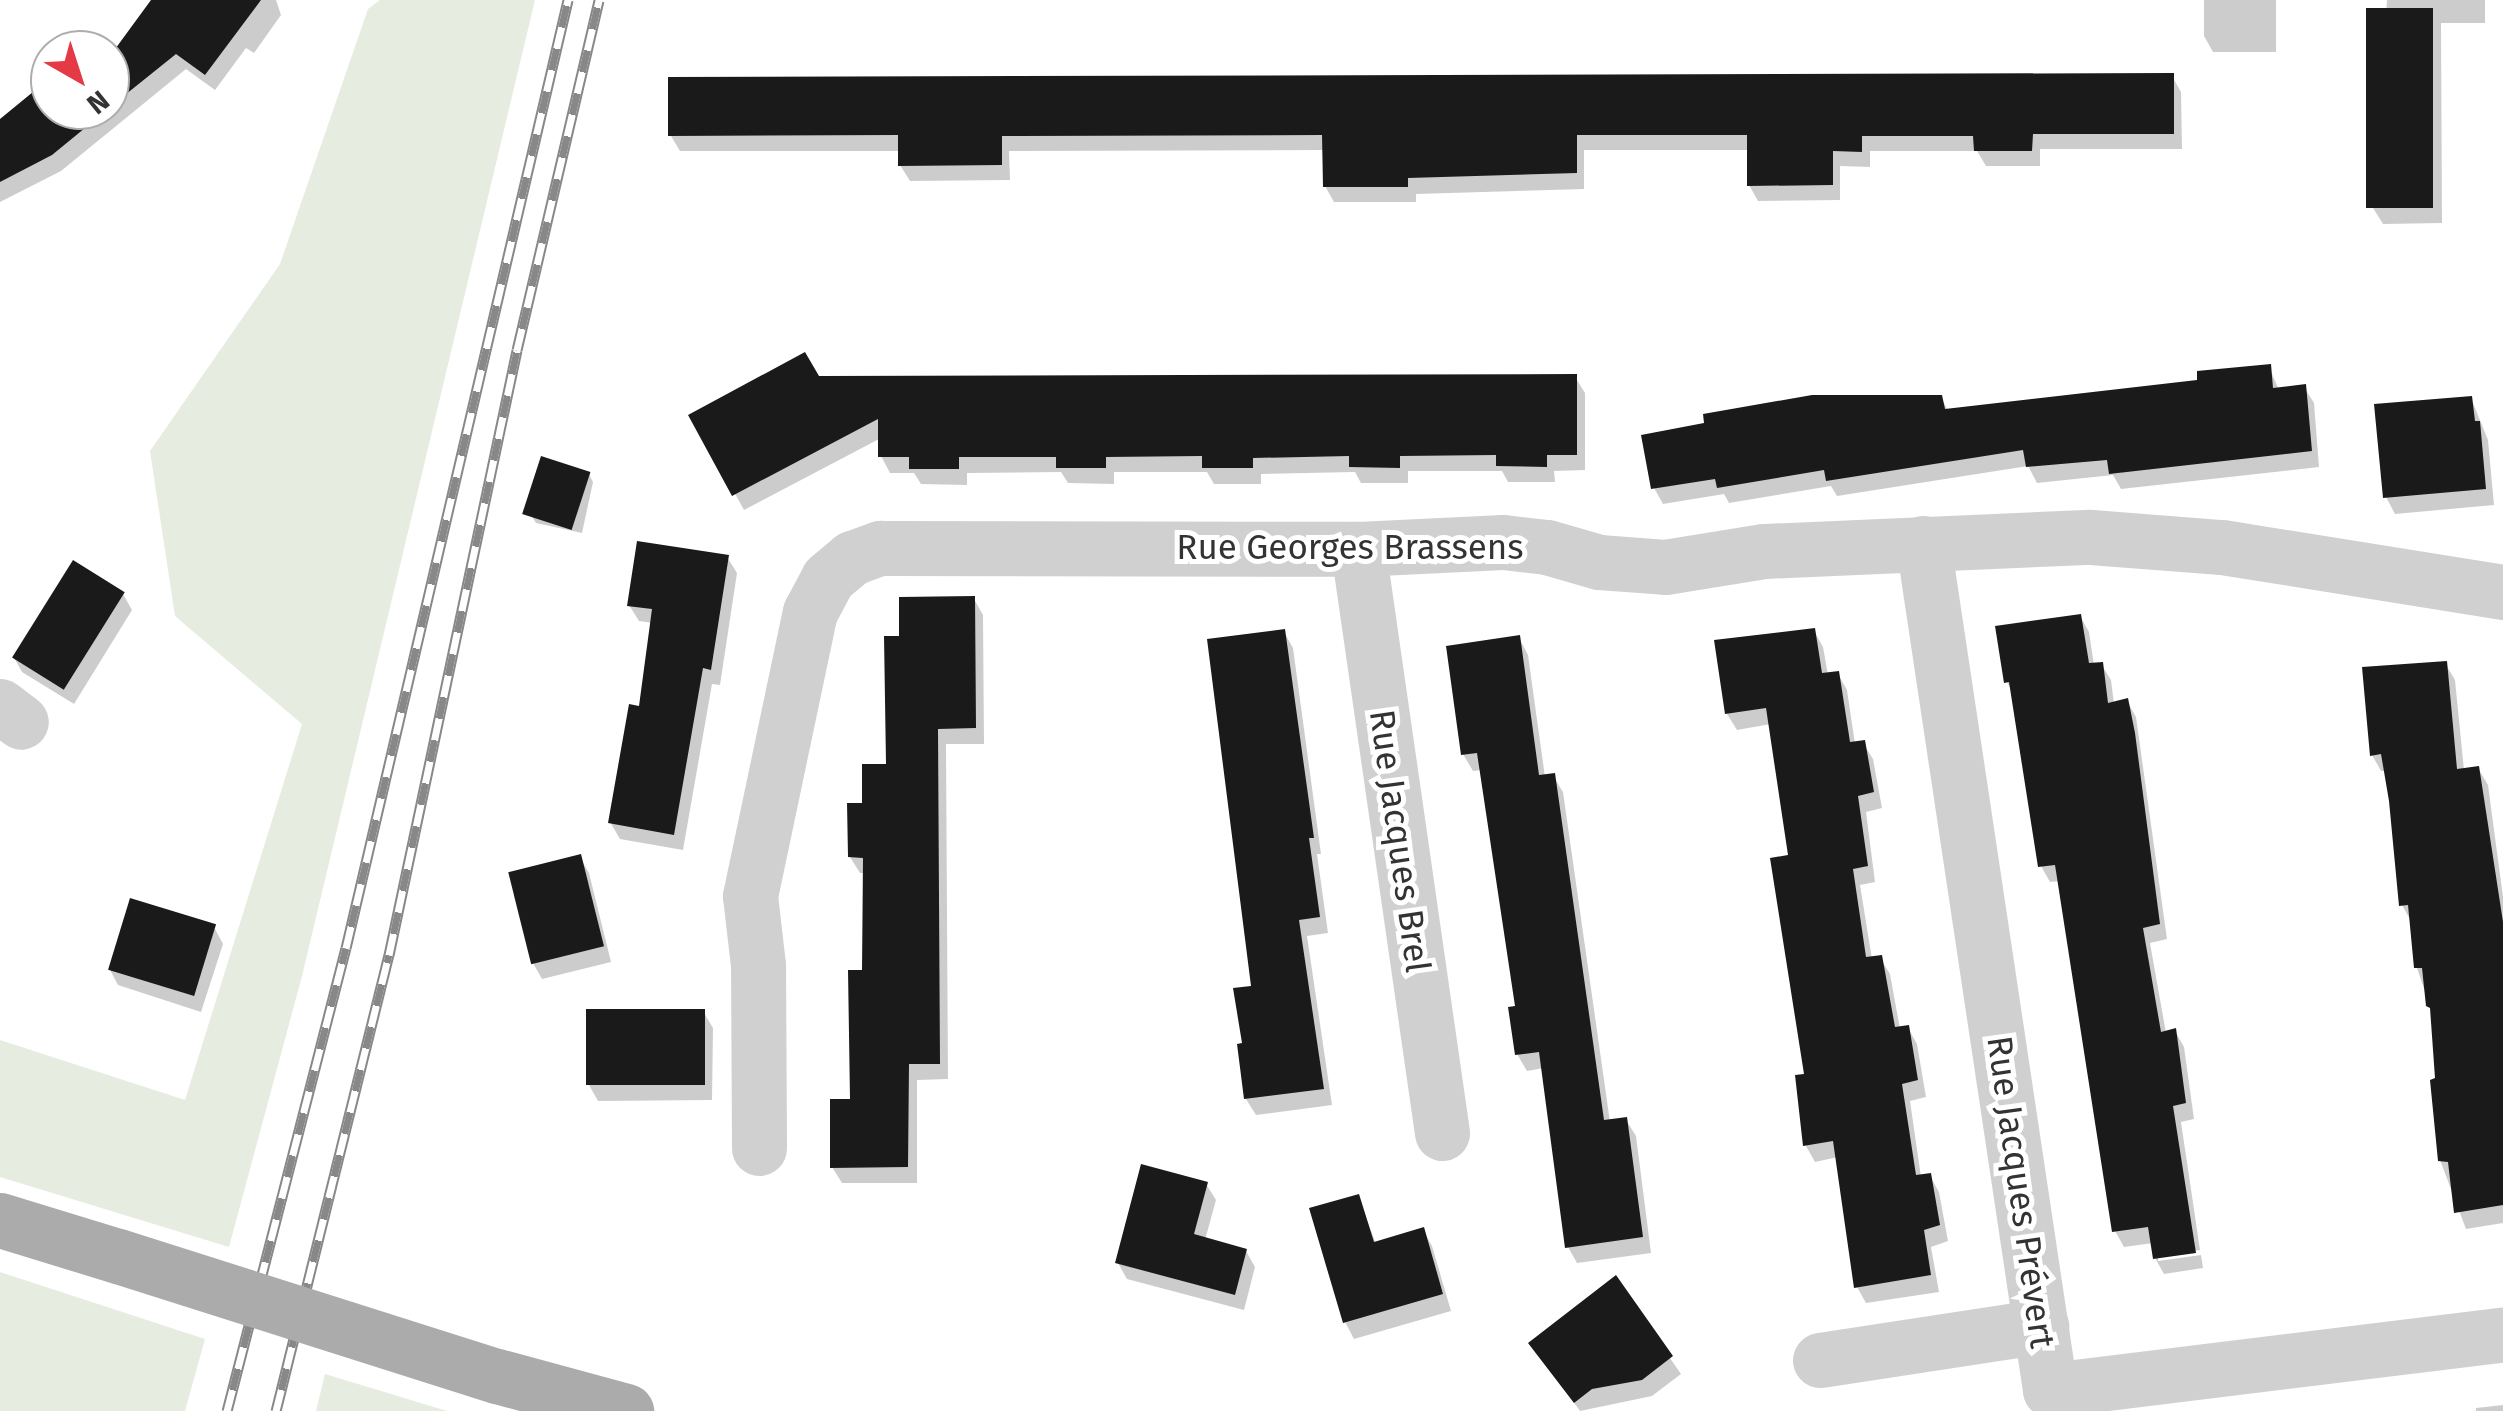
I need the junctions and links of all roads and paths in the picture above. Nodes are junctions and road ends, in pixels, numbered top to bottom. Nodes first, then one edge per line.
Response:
1 (1923, 543) junction
2 (1358, 549) junction
3 (2503, 592) edge
4 (1442, 1132) dead end
5 (759, 1148) dead end
6 (0, 1220) edge
7 (2041, 1326) junction
8 (2503, 1334) edge
9 (1820, 1360) dead end
10 (626, 1411) edge

1 - 2 street, Rue Georges Brassens
1 - 3 street, Rue Georges Brassens
1 - 7 street, Rue Jacques Prévert
2 - 4 street, Rue Jacques Brel
2 - 5 street, Rue Georges Brassens
6 - 10 main road, bridge
7 - 8 street, Rue Jacques Prévert
7 - 9 street

